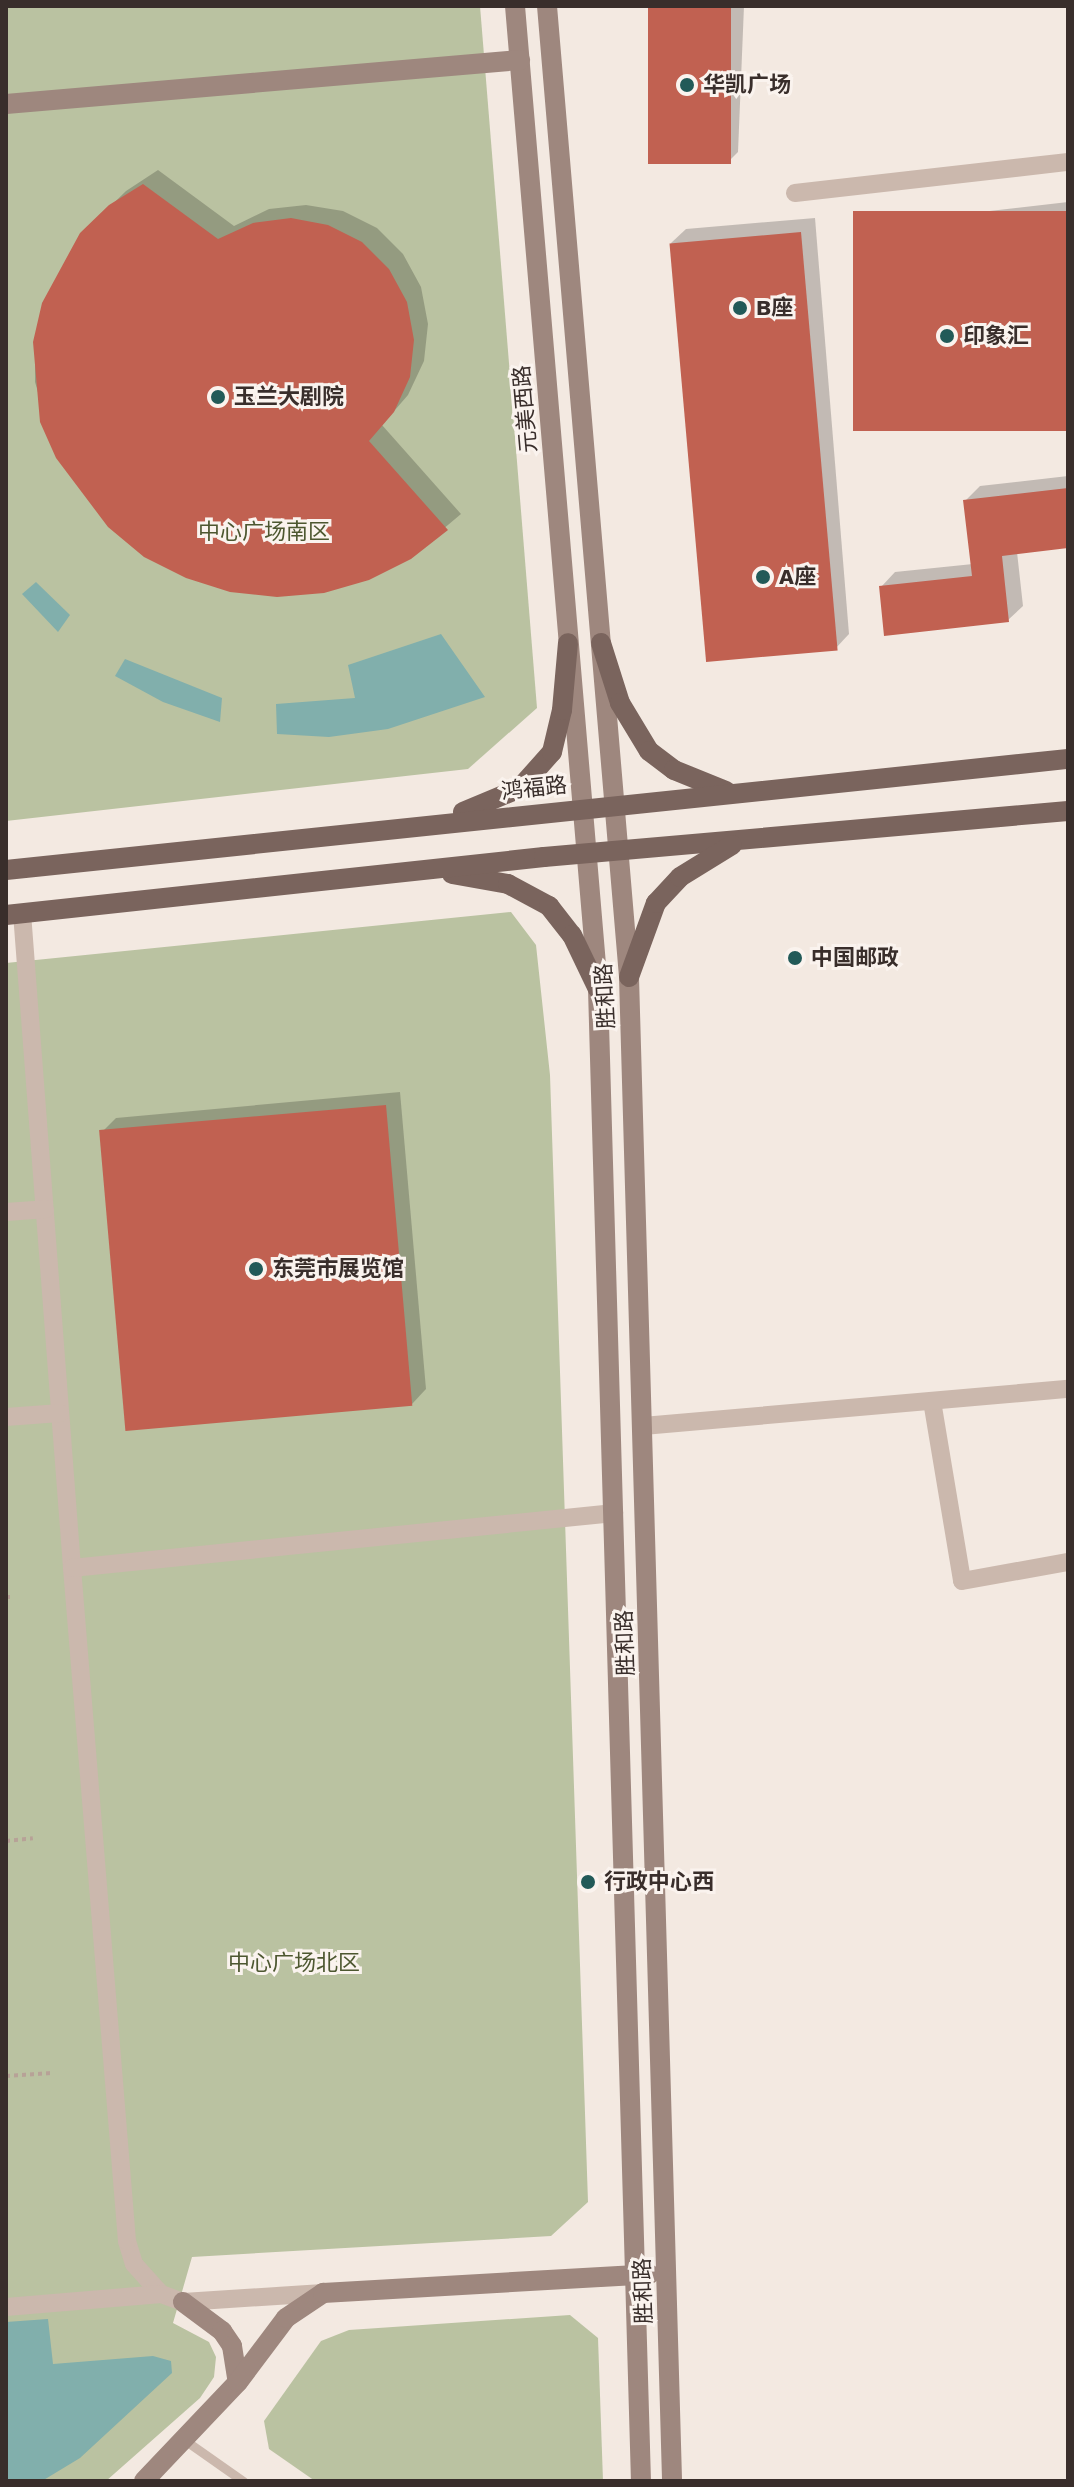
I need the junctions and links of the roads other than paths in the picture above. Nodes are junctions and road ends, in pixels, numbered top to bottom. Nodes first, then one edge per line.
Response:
1 (515, 6) edge
2 (547, 6) edge
3 (520, 60) junction
4 (6, 104) edge
5 (1068, 162) edge
6 (795, 193) dead end
7 (568, 643) junction
8 (601, 643) junction
9 (1068, 759) edge
10 (730, 793) junction
11 (614, 804) junction
12 (582, 807) junction
13 (1068, 811) edge
14 (413, 825) junction
15 (741, 840) junction
16 (618, 851) junction
17 (586, 853) junction
18 (6, 870) edge
19 (424, 870) junction
20 (14, 914) edge
21 (629, 977) junction
22 (598, 989) junction
23 (45, 1209) junction
24 (6, 1212) edge
25 (1068, 1389) edge
26 (932, 1401) junction
27 (60, 1413) junction
28 (6, 1417) edge
29 (643, 1426) junction
30 (614, 1513) junction
31 (1068, 1562) edge
32 (72, 1568) junction
33 (666, 2273) junction
34 (635, 2274) junction
35 (323, 2293) junction
36 (161, 2294) junction
37 (183, 2302) junction
38 (6, 2307) edge
39 (238, 2382) junction
40 (186, 2441) junction
41 (144, 2481) edge
42 (243, 2481) edge
43 (641, 2481) edge
44 (672, 2481) edge

1 - 3 main road, 元美西路
2 - 8 main road
3 - 4 main road
3 - 7 main road, 元美西路
5 - 6 street
7 - 12 main road, 元美西路
7 - 14 main road
8 - 10 main road
8 - 11 main road
9 - 10 main road, 鸿福路
10 - 11 main road, 鸿福路
11 - 12 main road, 鸿福路
11 - 16 main road, 胜和路
12 - 14 main road, 鸿福路
12 - 17 main road, 胜和路
13 - 15 main road
14 - 18 main road, 鸿福路
15 - 16 main road
15 - 21 main road
16 - 17 main road
16 - 21 main road, 胜和路
17 - 19 main road
17 - 22 main road, 胜和路
19 - 20 main road
19 - 22 main road
20 - 23 street
21 - 29 main road, 胜和路
22 - 30 main road, 胜和路
23 - 24 street
23 - 27 street
25 - 26 street
26 - 29 street
26 - 31 street
27 - 28 street
27 - 32 street
29 - 33 main road, 胜和路
30 - 32 street
30 - 34 main road, 胜和路
32 - 36 street
33 - 34 main road
33 - 44 main road, 胜和路
34 - 35 main road
34 - 43 main road, 胜和路
35 - 37 street
35 - 39 main road
36 - 37 street
36 - 38 street
37 - 39 main road
39 - 40 main road
40 - 41 main road
40 - 42 lane

